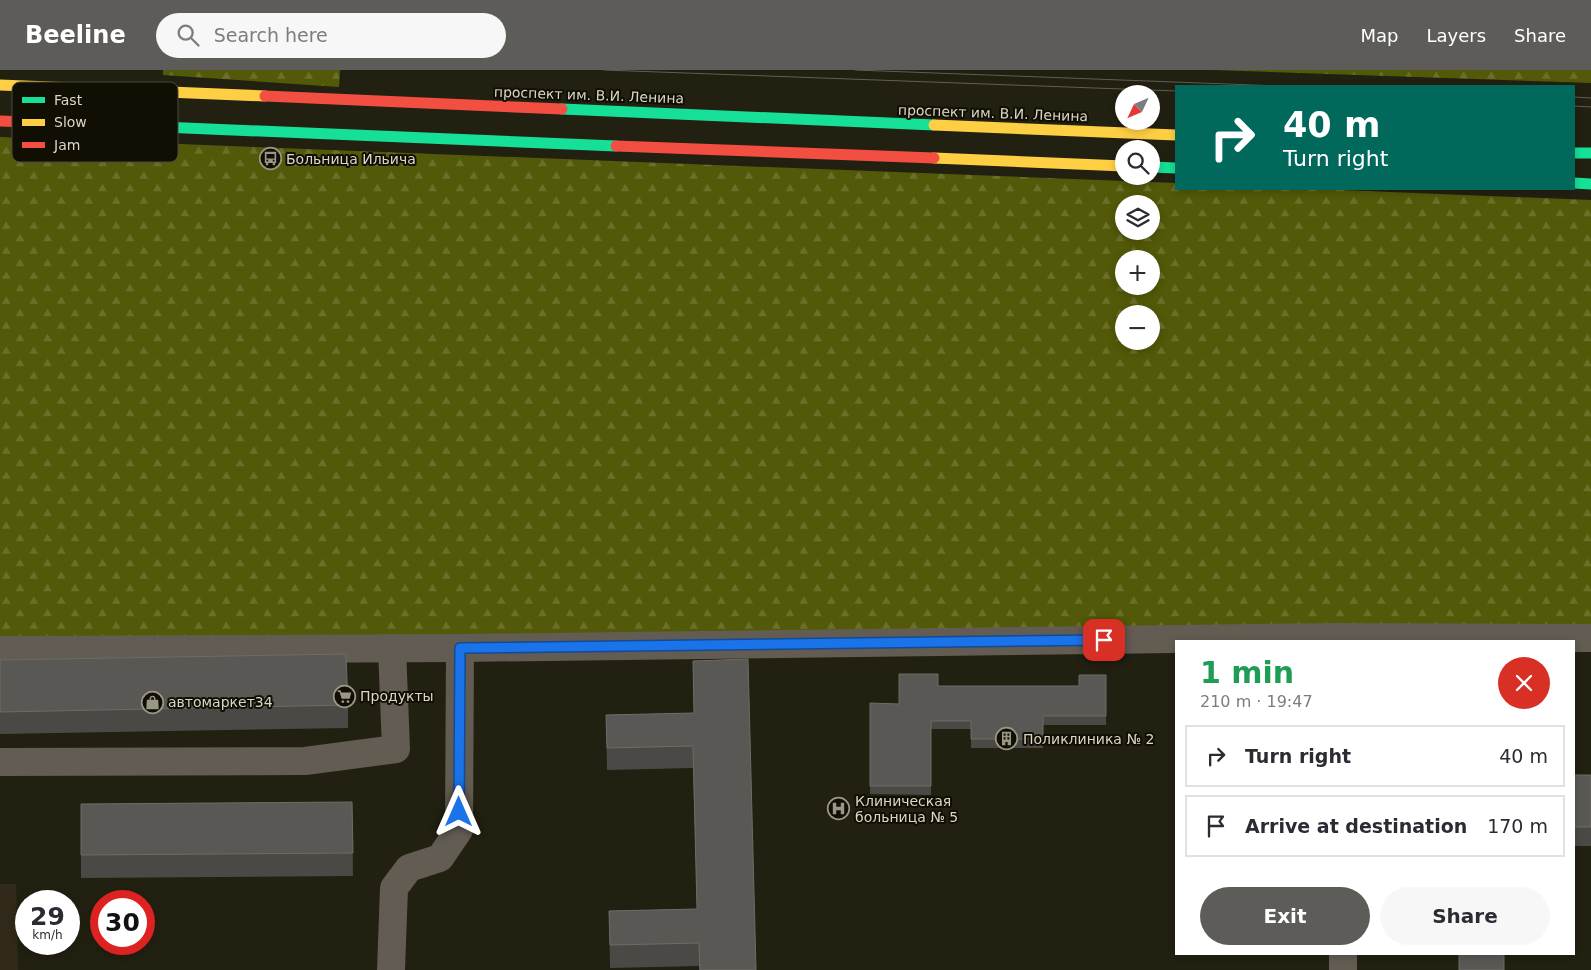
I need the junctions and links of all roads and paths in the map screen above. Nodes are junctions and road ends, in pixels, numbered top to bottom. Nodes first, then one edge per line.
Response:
1 (178, 93) edge
2 (178, 128) edge
3 (1175, 136) edge
4 (1575, 152) edge
5 (1591, 153) edge
6 (1115, 166) edge
7 (1160, 167) edge
8 (1175, 168) edge
9 (1575, 183) edge
10 (1591, 184) edge
11 (1591, 638) edge
12 (1337, 639) edge
13 (1240, 640) edge
14 (1175, 641) edge
15 (392, 648) junction
16 (460, 648) junction
17 (0, 650) edge
18 (0, 762) edge
19 (1343, 955) edge
20 (391, 970) edge
21 (1344, 970) edge

1 - 3 main road, проспект им. В.И. Ленина
2 - 6 main road
4 - 5 main road
7 - 8 main road
9 - 10 main road
11 - 12 street
12 - 13 street
14 - 16 street
15 - 16 street
15 - 17 street
15 - 18 street
16 - 20 street
19 - 21 street

